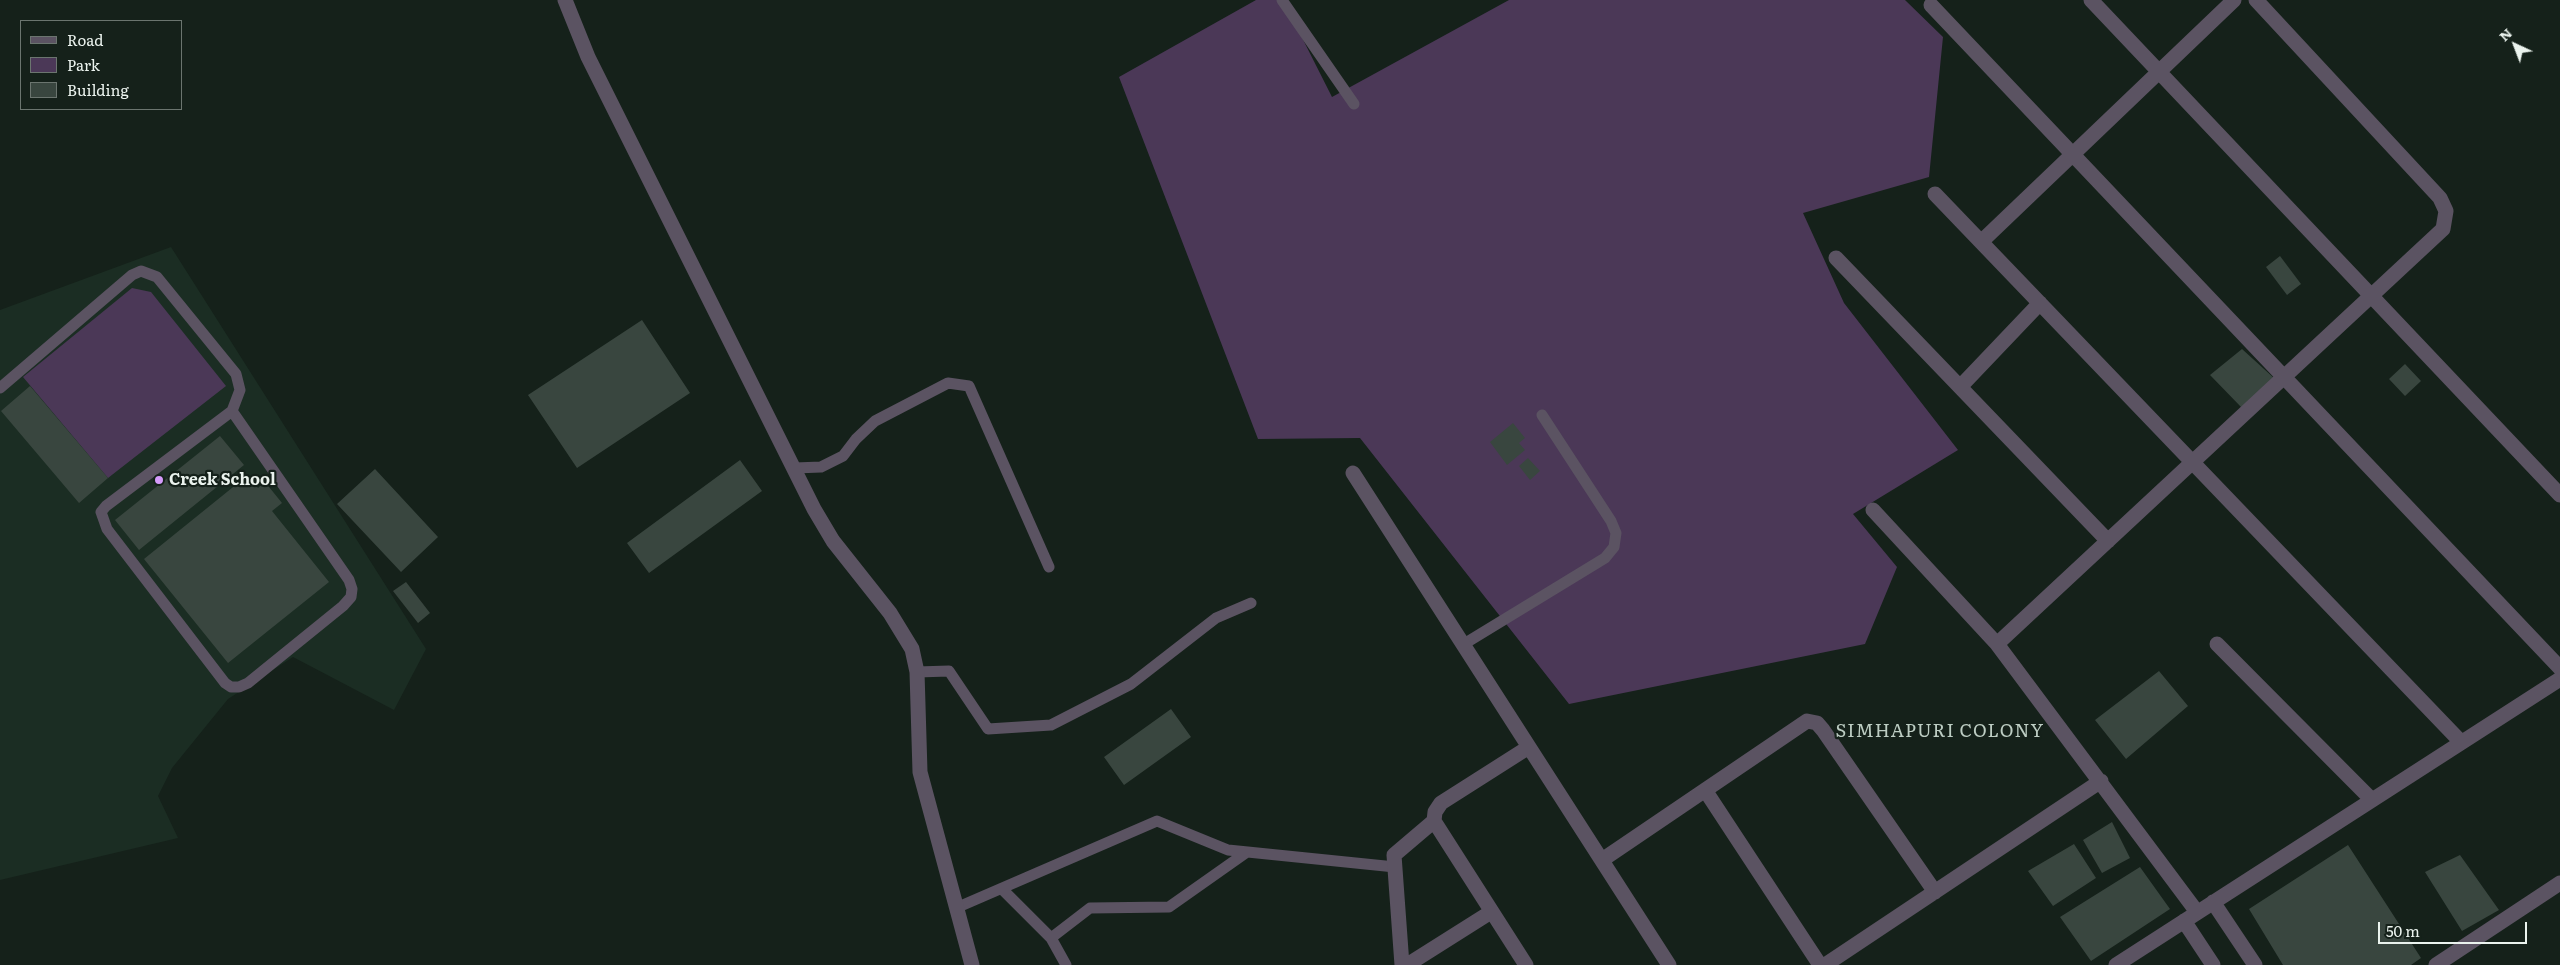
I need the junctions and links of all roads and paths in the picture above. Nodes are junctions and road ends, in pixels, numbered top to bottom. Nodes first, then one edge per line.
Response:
1 (565, 0) edge
2 (1282, 0) edge
3 (2091, 0) edge
4 (2234, 0) edge
5 (2256, 0) edge
6 (1931, 5) dead end
7 (2159, 72) junction
8 (1354, 104) dead end
9 (2072, 154) junction
10 (1935, 194) dead end
11 (1981, 242) junction
12 (1836, 258) dead end
13 (2372, 296) junction
14 (2040, 303) junction
15 (2284, 378) junction
16 (1960, 387) junction
17 (0, 388) edge
18 (232, 412) junction
19 (1542, 415) dead end
20 (2192, 462) junction
21 (795, 468) junction
22 (1353, 473) dead end
23 (2560, 495) edge
24 (1874, 510) dead end
25 (2108, 540) junction
26 (1049, 567) dead end
27 (1251, 603) dead end
28 (1464, 644) junction
29 (1997, 644) junction
30 (2217, 644) dead end
31 (2560, 668) edge
32 (917, 672) junction
33 (2560, 679) edge
34 (2461, 742) junction
35 (1529, 747) junction
36 (2101, 781) junction
37 (1705, 790) junction
38 (2372, 800) junction
39 (1434, 821) junction
40 (1247, 852) junction
41 (1602, 860) junction
42 (1395, 867) junction
43 (2560, 883) edge
44 (1002, 889) junction
45 (1935, 892) junction
46 (2213, 902) junction
47 (956, 908) junction
48 (1491, 912) junction
49 (2197, 912) junction
50 (2184, 921) junction
51 (1051, 938) junction
52 (972, 965) edge
53 (1066, 965) edge
54 (1402, 965) edge
55 (1407, 965) edge
56 (1526, 965) edge
57 (1669, 965) edge
58 (1820, 965) edge
59 (1825, 965) edge
60 (2116, 965) edge
61 (2213, 965) edge
62 (2255, 965) edge
63 (2436, 965) edge

1 - 21 street
2 - 8 lane
3 - 7 street
4 - 7 street
5 - 13 street
6 - 9 street
7 - 9 street
7 - 13 street
9 - 11 street
9 - 15 street
10 - 11 street
11 - 14 street
12 - 16 street
13 - 15 street
13 - 23 street
14 - 16 street
14 - 20 street
15 - 20 street
15 - 31 street
16 - 25 street
17 - 18 lane
18 - 18 lane
19 - 28 lane
20 - 25 street
20 - 34 street
21 - 26 lane
21 - 32 street
22 - 28 street
24 - 29 street
25 - 29 street
27 - 32 lane
28 - 35 street
29 - 36 street
30 - 38 street
32 - 47 street
33 - 34 street
34 - 38 street
35 - 39 street
35 - 41 street
36 - 45 street
36 - 49 street
37 - 41 street
37 - 45 street
37 - 58 street
38 - 46 street
39 - 42 street
39 - 48 street
40 - 42 lane
40 - 44 lane
40 - 51 lane
41 - 57 street
42 - 54 street
43 - 63 street
44 - 47 lane
44 - 51 lane
45 - 59 street
46 - 49 street
46 - 62 street
47 - 52 street
48 - 55 street
48 - 56 street
49 - 50 street
50 - 60 street
50 - 61 street
51 - 53 lane

